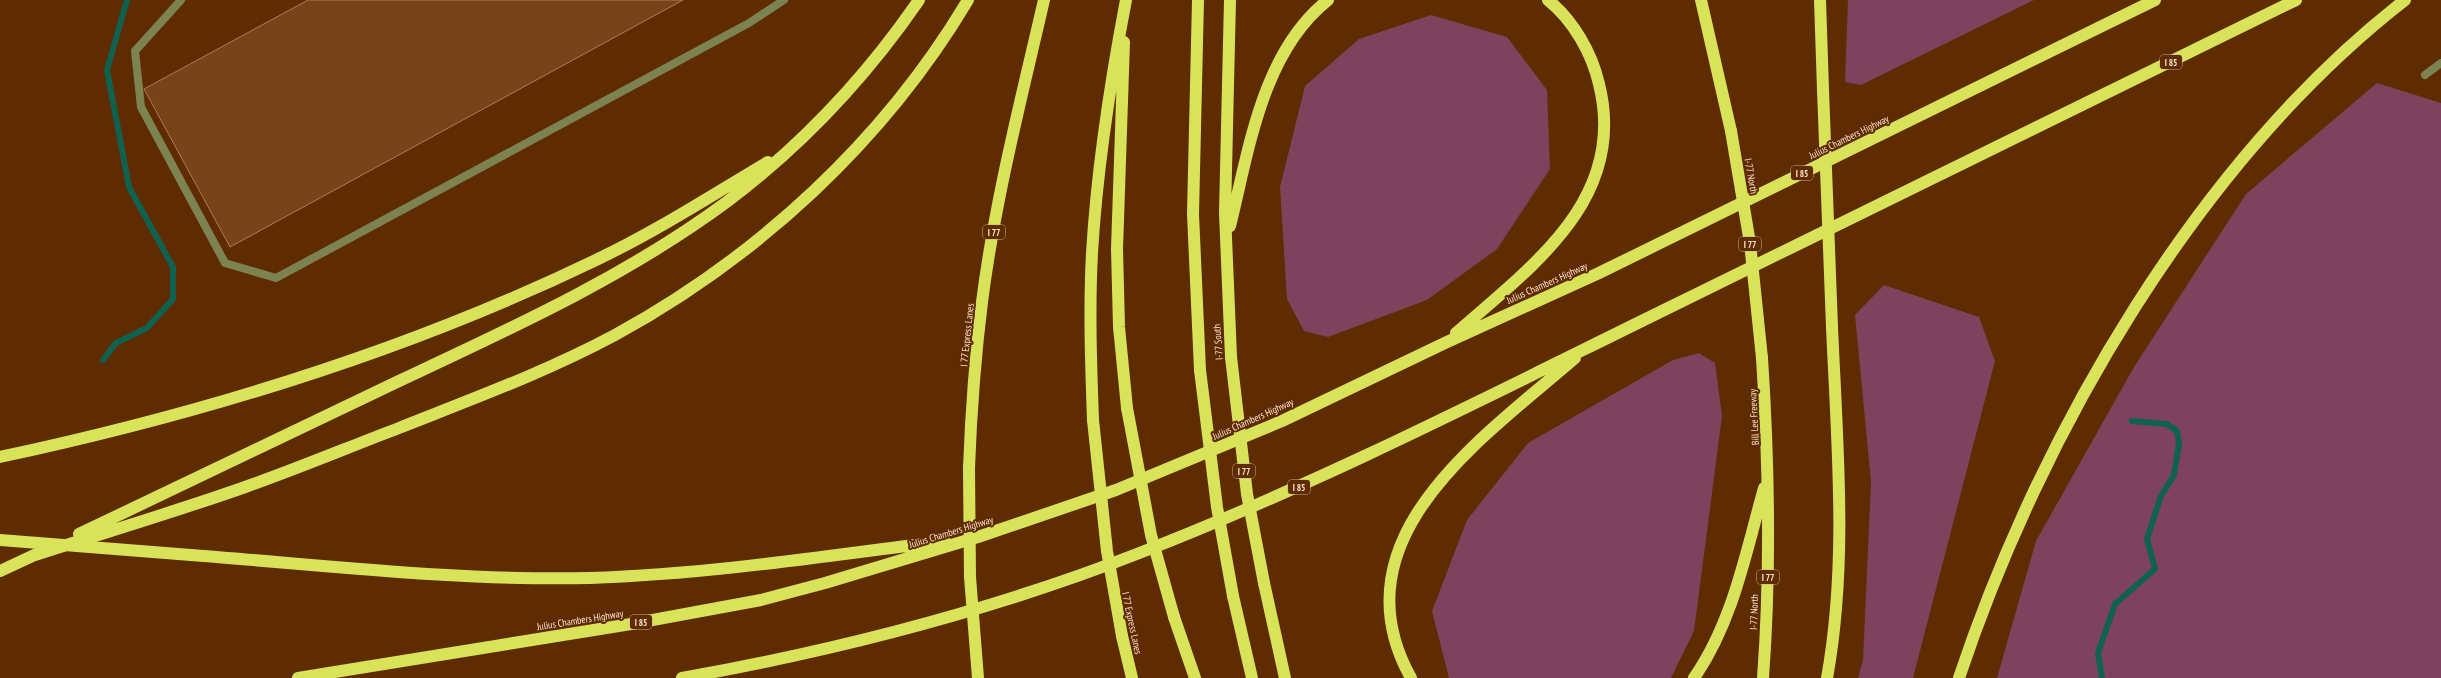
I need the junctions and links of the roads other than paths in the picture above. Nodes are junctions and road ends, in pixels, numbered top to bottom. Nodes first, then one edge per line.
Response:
1 (181, 0) edge
2 (784, 0) edge
3 (919, 0) edge
4 (968, 0) edge
5 (1044, 0) edge
6 (1126, 0) edge
7 (1198, 0) edge
8 (1230, 0) edge
9 (1328, 0) edge
10 (1548, 0) edge
11 (1701, 0) edge
12 (1820, 0) edge
13 (2155, 0) edge
14 (2296, 0) edge
15 (2405, 0) edge
16 (2441, 63) edge
17 (2425, 75) dead end
18 (793, 147) junction
19 (1226, 241) junction
20 (1447, 342) junction
21 (1589, 347) junction
22 (1762, 358) joint
23 (0, 457) edge
24 (1768, 475) junction
25 (978, 537) junction
26 (0, 540) edge
27 (35, 555) junction
28 (0, 571) edge
29 (298, 678) edge
30 (682, 678) edge
31 (978, 678) edge
32 (1132, 678) edge
33 (1195, 678) edge
34 (1252, 678) edge
35 (1285, 678) edge
36 (1411, 678) edge
37 (1694, 678) edge
38 (1763, 678) edge
39 (1826, 678) edge
40 (1959, 678) edge

1 - 2 street
3 - 18 highway
4 - 27 highway
5 - 31 highway, I 77 Express Lanes / I 77, bridge
6 - 32 highway, I 77 Express Lanes, bridge
6 - 33 highway, bridge
7 - 34 highway, bridge
8 - 19 highway, I-77 South / I 77
9 - 19 highway
10 - 20 highway
11 - 22 highway, I-77 North / I 77, bridge
12 - 39 highway, bridge
13 - 20 highway, Julius Chambers Highway / I 85
14 - 21 highway, I 85
15 - 40 highway
16 - 17 street
18 - 23 highway
18 - 27 highway
19 - 35 highway, I-77 South / I 77, bridge
20 - 25 highway, Julius Chambers Highway / I 85
21 - 30 highway, I 85
21 - 36 highway
22 - 24 highway, Bill Lee Freeway / I 77
24 - 37 highway
24 - 38 highway, I-77 North / I 77
25 - 26 highway, bridge
25 - 29 highway, Julius Chambers Highway / I 85
27 - 28 highway

